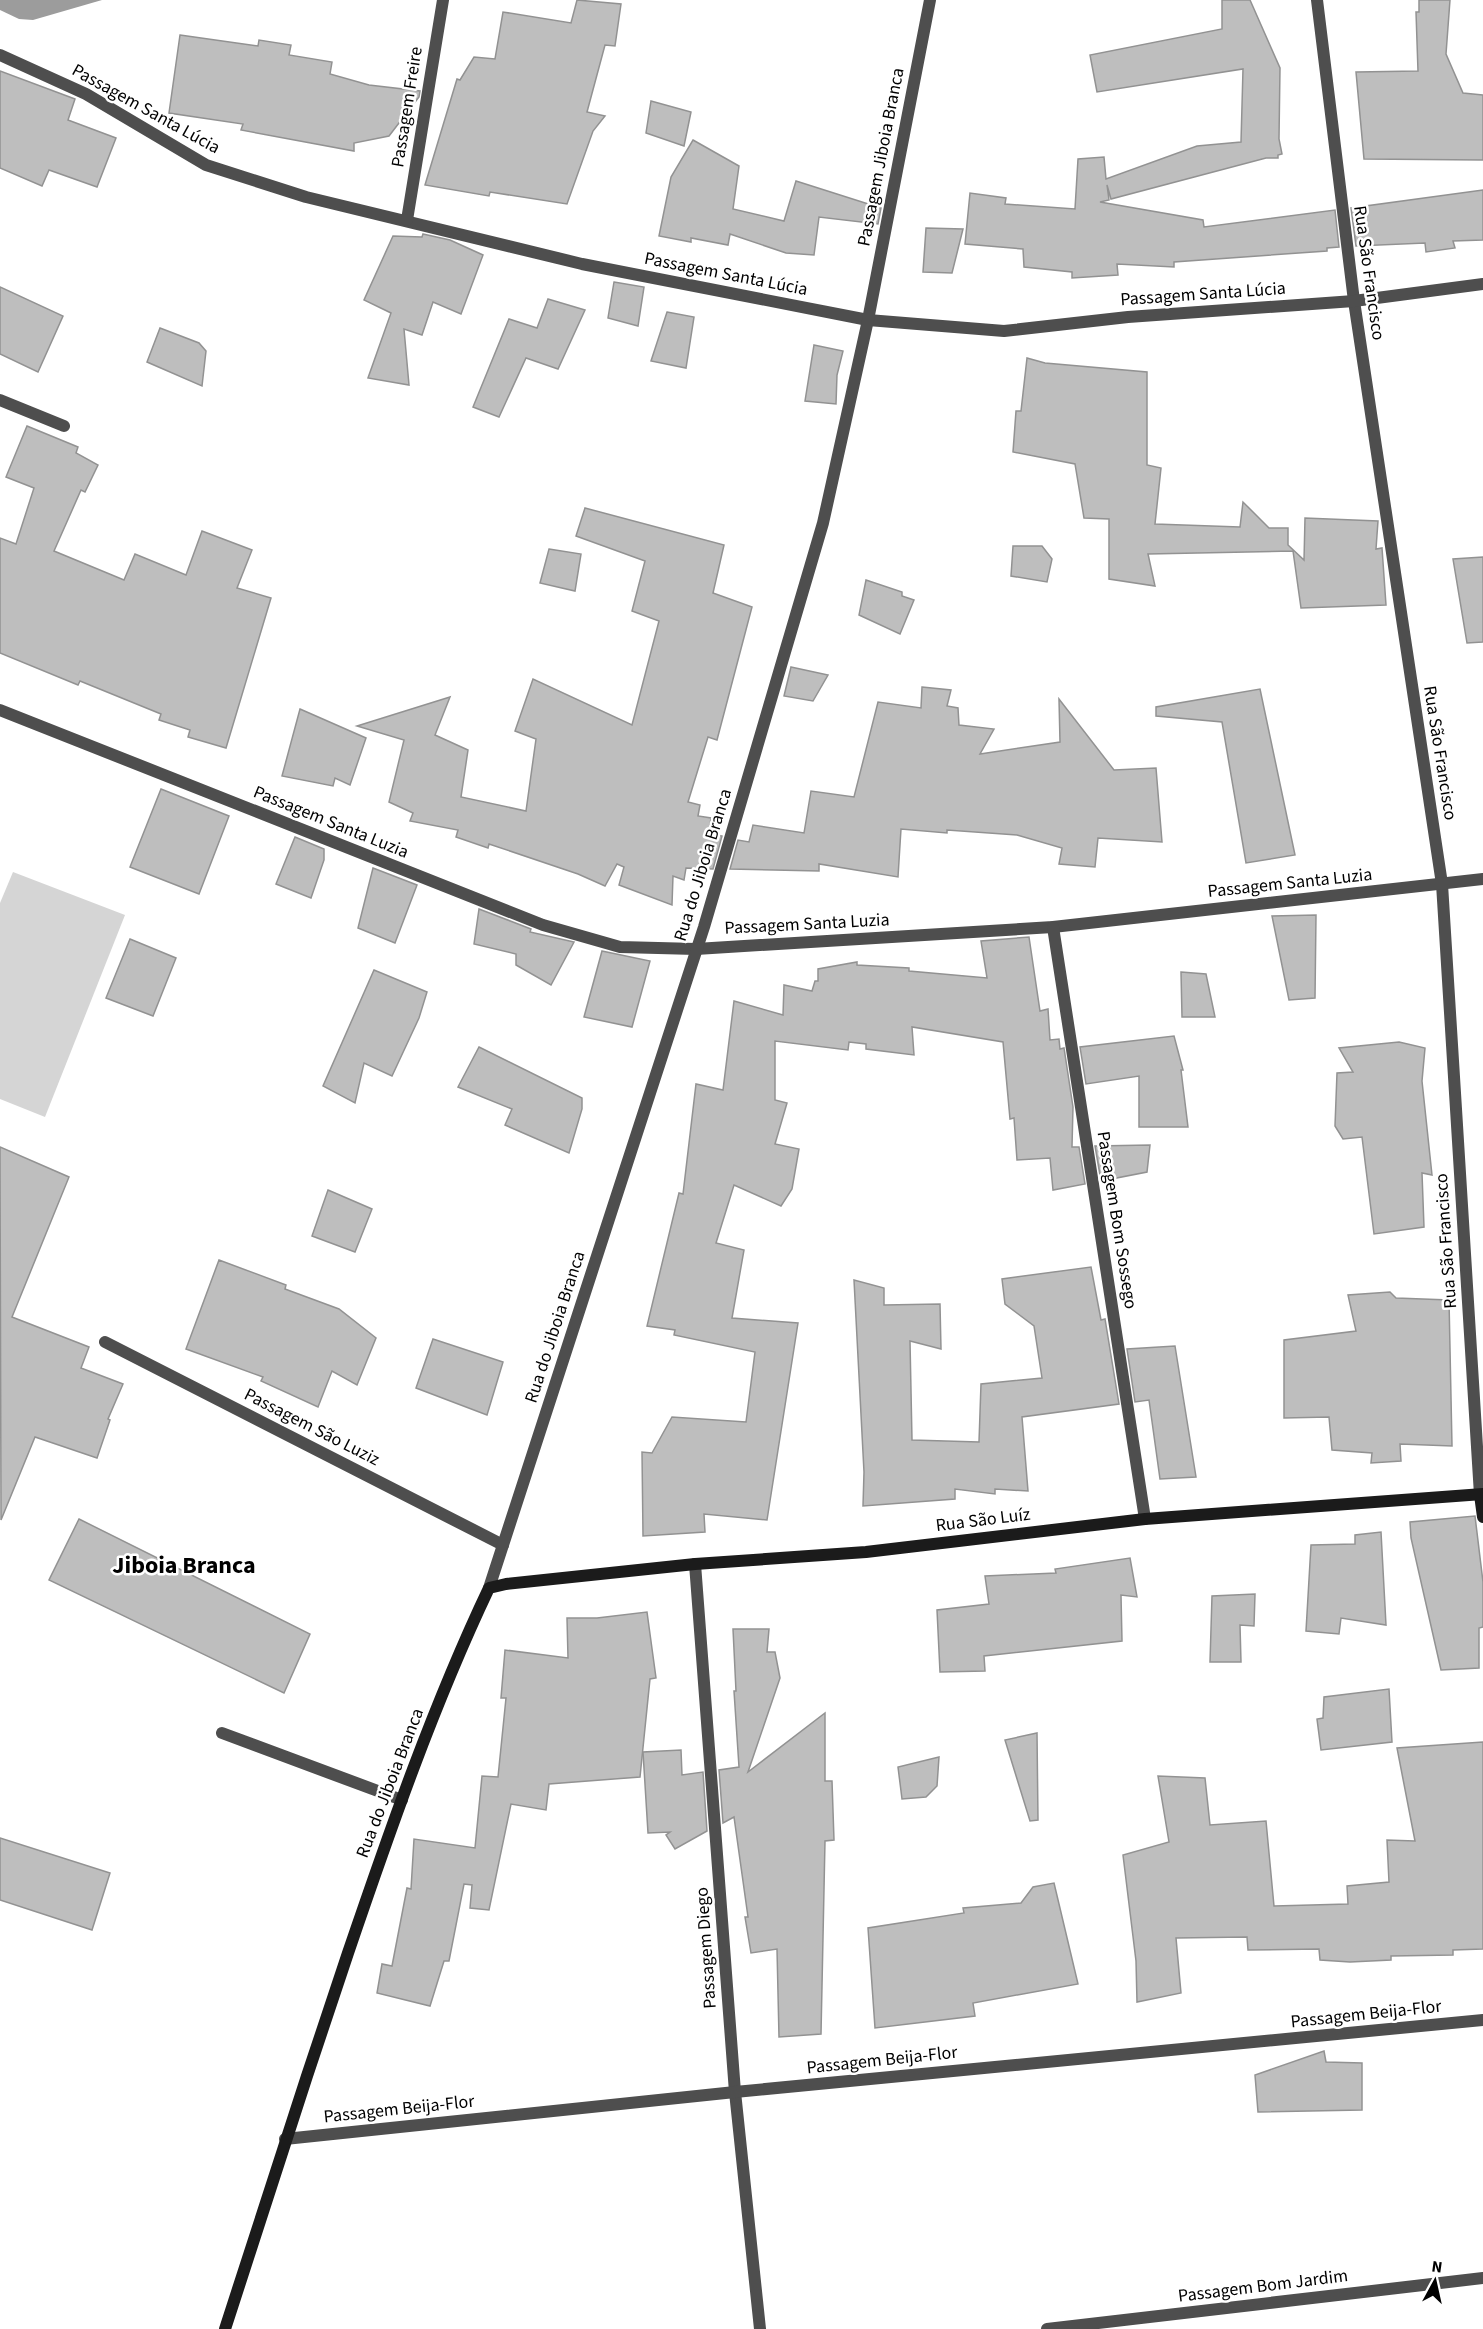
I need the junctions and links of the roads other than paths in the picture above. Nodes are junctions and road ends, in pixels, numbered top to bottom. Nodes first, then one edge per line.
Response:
1 (443, 0) edge
2 (930, 0) edge
3 (1317, 0) edge
4 (0, 55) edge
5 (407, 220) junction
6 (1483, 284) edge
7 (1354, 301) junction
8 (868, 320) junction
9 (0, 400) edge
10 (64, 426) dead end
11 (0, 710) edge
12 (1483, 879) edge
13 (1442, 884) junction
14 (1053, 927) junction
15 (696, 949) junction
16 (105, 1342) dead end
17 (1482, 1494) edge
18 (1483, 1517) edge
19 (1145, 1519) junction
20 (503, 1545) junction
21 (695, 1564) junction
22 (489, 1588) junction
23 (222, 1733) dead end
24 (402, 1800) junction
25 (1483, 2020) edge
26 (735, 2092) junction
27 (285, 2139) junction
28 (1483, 2278) edge
29 (225, 2329) edge
30 (760, 2329) edge
31 (1047, 2329) edge

1 - 5 street, Passagem Freire
2 - 8 street, Passagem Jiboia Branca
3 - 7 street, Rua São Francisco
4 - 5 street, Passagem Santa Lúcia
5 - 8 street, Passagem Santa Lúcia
6 - 7 street, Passagem Santa Lúcia
7 - 8 street, Passagem Santa Lúcia
7 - 13 street, Rua São Francisco
8 - 15 street, Rua do Jiboia Branca
9 - 10 street
11 - 15 street, Passagem Santa Luzia
12 - 13 street, Passagem Santa Luzia
13 - 14 street, Passagem Santa Luzia
13 - 17 street, Rua São Francisco
14 - 15 street, Passagem Santa Luzia
14 - 19 street, Passagem Bom Sossego
15 - 20 street, Rua do Jiboia Branca
16 - 20 street, Passagem São Luziz
17 - 18 main road, Rua São Francisco
17 - 19 main road, Rua São Luíz
19 - 21 main road, Rua São Luíz
20 - 22 street, Rua do Jiboia Branca
21 - 22 main road, Rua São Luíz
21 - 26 street, Passagem Diego
22 - 24 main road, Rua do Jiboia Branca
23 - 24 street
24 - 27 main road, Rua do Jiboia Branca
25 - 26 street, Passagem Beija-Flor
26 - 27 street, Passagem Beija-Flor
26 - 30 street, Passagem Diego
27 - 29 main road, Rua do Jiboia Branca
28 - 31 street, Passagem Bom Jardim

